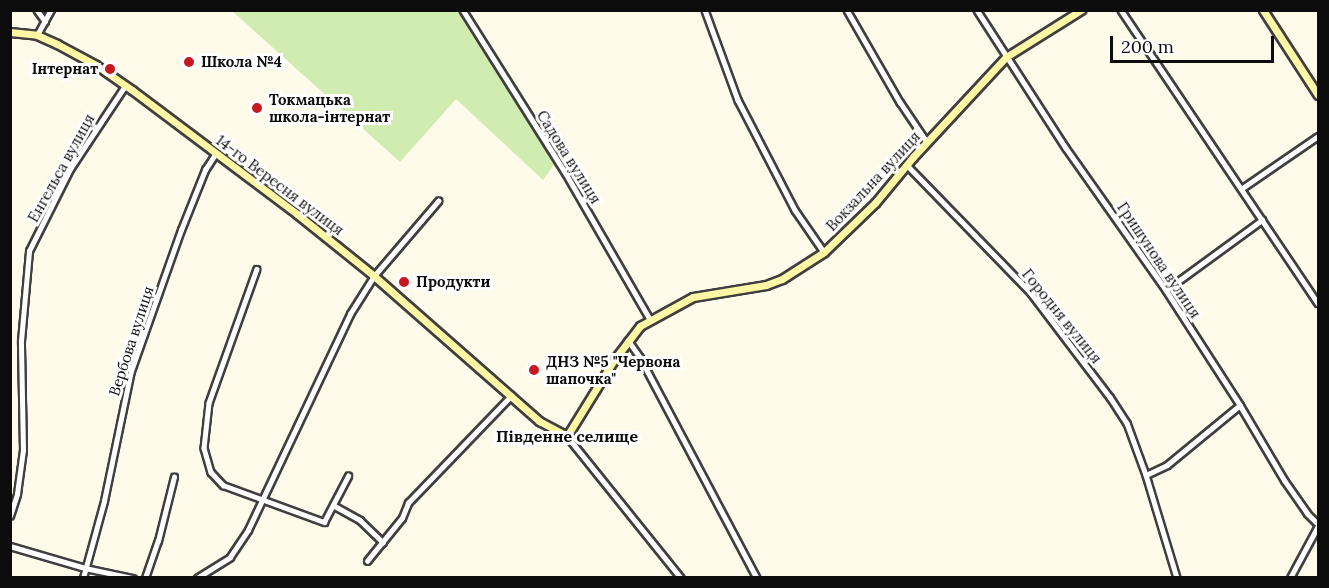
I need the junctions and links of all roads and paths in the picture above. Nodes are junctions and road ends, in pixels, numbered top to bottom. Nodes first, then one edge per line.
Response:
1 (38, 10) edge
2 (51, 10) edge
3 (463, 10) edge
4 (705, 10) edge
5 (847, 10) edge
6 (977, 10) edge
7 (1081, 10) edge
8 (1121, 10) edge
9 (1263, 10) edge
10 (45, 21) junction
11 (10, 32) edge
12 (37, 35) junction
13 (1006, 57) junction
14 (125, 86) junction
15 (1318, 95) edge
16 (1318, 136) edge
17 (927, 142) junction
18 (216, 153) junction
19 (907, 165) junction
20 (1241, 189) junction
21 (438, 201) dead end
22 (1262, 220) junction
23 (824, 252) junction
24 (257, 269) dead end
25 (374, 276) junction
26 (1166, 290) junction
27 (1318, 303) edge
28 (650, 319) junction
29 (628, 340) junction
30 (511, 396) junction
31 (1240, 405) junction
32 (567, 436) junction
33 (1146, 475) junction
34 (348, 476) dead end
35 (174, 477) dead end
36 (263, 498) junction
37 (333, 505) junction
38 (10, 516) edge
39 (1318, 525) edge
40 (383, 542) junction
41 (10, 546) edge
42 (367, 561) dead end
43 (85, 568) junction
44 (83, 578) edge
45 (133, 578) edge
46 (145, 578) edge
47 (197, 578) edge
48 (681, 578) edge
49 (758, 578) edge
50 (1177, 578) edge
51 (1290, 578) edge

1 - 10 street
2 - 10 street
3 - 28 street, Садова вулиця
4 - 23 street
5 - 17 street
6 - 13 street, Гришунова вулиця
7 - 13 street, Вокзальна вулиця
8 - 20 street
9 - 15 street
10 - 12 street
11 - 12 street, 14-го Вересня вулиця
12 - 14 street, 14-го Вересня вулиця
13 - 17 street, Вокзальна вулиця
13 - 26 street, Гришунова вулиця
14 - 18 street, 14-го Вересня вулиця
14 - 38 street, Енгельса вулиця
16 - 20 street
17 - 19 street, Вокзальна вулиця
18 - 25 street, 14-го Вересня вулиця
18 - 43 street, Вербова вулиця
19 - 23 street, Вокзальна вулиця
19 - 33 street, Городня вулиця
20 - 22 street
21 - 25 street
22 - 26 street
22 - 27 street
23 - 28 street, Вокзальна вулиця
24 - 36 street
25 - 30 street, 14-го Вересня вулиця
25 - 36 street
26 - 31 street, Гришунова вулиця
28 - 29 street, Вокзальна вулиця
29 - 32 street, Вокзальна вулиця
29 - 49 street
30 - 32 street, 14-го Вересня вулиця
30 - 40 street
31 - 33 street
31 - 39 street, Гришунова вулиця
32 - 48 street, 14-го Вересня вулиця
33 - 50 street, Городня вулиця
34 - 37 street
35 - 46 street
36 - 37 street
36 - 47 street
37 - 40 street
39 - 51 street
40 - 42 street
41 - 43 street
43 - 44 street, Вербова вулиця
43 - 45 street

